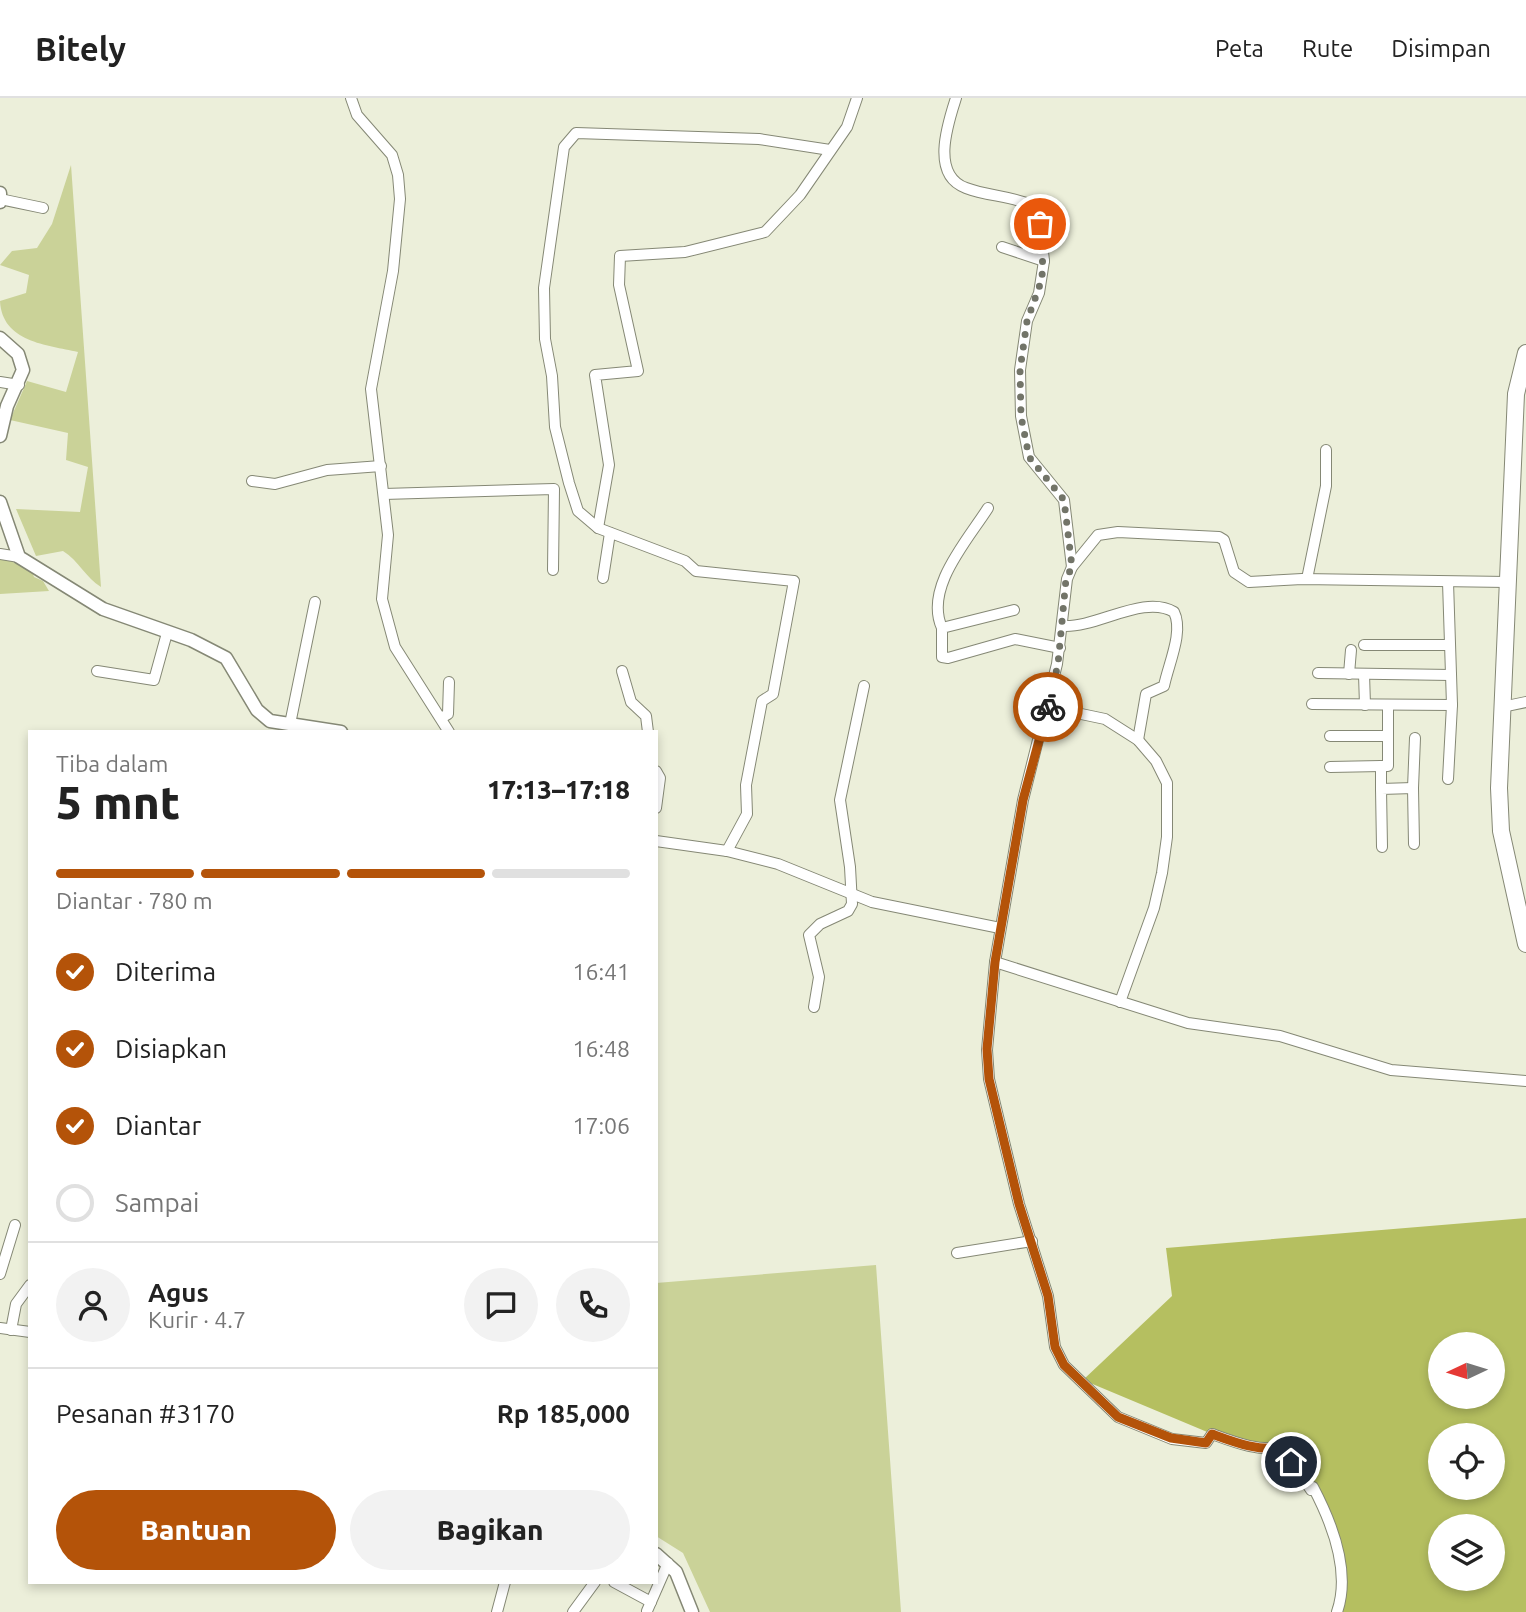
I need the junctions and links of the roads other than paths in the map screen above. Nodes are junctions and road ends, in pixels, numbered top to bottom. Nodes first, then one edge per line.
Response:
1 (351, 98) edge
2 (857, 98) edge
3 (956, 98) edge
4 (831, 150) junction
5 (0, 192) edge
6 (0, 201) edge
7 (43, 208) dead end
8 (1002, 247) dead end
9 (1044, 261) junction
10 (0, 338) edge
11 (1526, 354) edge
12 (0, 382) edge
13 (19, 385) junction
14 (0, 436) edge
15 (1326, 450) dead end
16 (381, 466) junction
17 (1520, 474) edge
18 (251, 481) dead end
19 (384, 494) junction
20 (0, 502) edge
21 (988, 508) dead end
22 (598, 528) junction
23 (610, 533) junction
24 (0, 554) edge
25 (19, 557) junction
26 (1072, 567) junction
27 (553, 570) dead end
28 (603, 578) dead end
29 (1307, 579) junction
30 (1448, 582) junction
31 (1507, 582) junction
32 (315, 602) dead end
33 (1014, 610) dead end
34 (1062, 626) junction
35 (942, 628) junction
36 (167, 633) junction
37 (1364, 645) dead end
38 (1449, 645) junction
39 (1060, 648) junction
40 (1351, 650) dead end
41 (97, 671) dead end
42 (622, 671) dead end
43 (1318, 673) dead end
44 (1349, 674) junction
45 (1364, 674) junction
46 (1451, 675) junction
47 (449, 682) dead end
48 (864, 686) dead end
49 (1526, 702) edge
50 (1312, 704) dead end
51 (1365, 705) junction
52 (1388, 705) junction
53 (1452, 705) junction
54 (1048, 707) junction
55 (1502, 707) junction
56 (443, 717) junction
57 (290, 724) junction
58 (328, 730) edge
59 (448, 730) edge
60 (648, 730) edge
61 (1330, 736) dead end
62 (1388, 736) junction
63 (1415, 738) dead end
64 (1138, 740) junction
65 (1381, 766) junction
66 (1330, 767) dead end
67 (658, 774) edge
68 (1448, 779) dead end
69 (1413, 788) junction
70 (1381, 789) junction
71 (658, 793) edge
72 (658, 841) edge
73 (1414, 844) dead end
74 (1382, 846) dead end
75 (727, 852) junction
76 (852, 892) junction
77 (1521, 896) edge
78 (1000, 928) junction
79 (1526, 944) edge
80 (995, 962) junction
81 (1120, 1002) junction
82 (814, 1007) dead end
83 (1526, 1081) edge
84 (15, 1226) dead end
85 (1032, 1241) junction
86 (5, 1242) edge
87 (957, 1252) dead end
88 (0, 1274) edge
89 (28, 1287) edge
90 (0, 1328) edge
91 (12, 1330) junction
92 (28, 1332) edge
93 (658, 1556) edge
94 (668, 1563) junction
95 (504, 1584) edge
96 (594, 1584) edge
97 (617, 1584) edge
98 (649, 1606) edge
99 (497, 1612) edge
100 (573, 1612) edge
101 (692, 1612) edge
102 (1337, 1612) edge

1 - 16 street
2 - 4 street
3 - 9 street
4 - 22 street
4 - 22 street
5 - 6 street
6 - 7 street
8 - 9 street
9 - 26 street
10 - 13 street
11 - 17 main road
12 - 13 street
13 - 14 street
15 - 29 street
16 - 18 street
16 - 19 street
17 - 31 main road
19 - 27 street
19 - 56 street
20 - 25 street
21 - 35 street
22 - 23 street
23 - 28 street
23 - 75 street
24 - 25 street
25 - 36 street
26 - 29 street
26 - 34 street
29 - 30 street
30 - 31 street
30 - 38 street
31 - 55 main road
32 - 57 street
33 - 35 street
34 - 39 street
34 - 64 street
35 - 39 street
36 - 41 street
36 - 57 street
37 - 38 street
38 - 46 street
39 - 54 street
40 - 44 street
42 - 60 street
43 - 44 street
44 - 45 street
45 - 46 street
45 - 51 street
46 - 53 street
47 - 56 street
48 - 76 street
49 - 55 street
50 - 51 street
51 - 52 street
52 - 53 street
52 - 62 street
53 - 68 street
54 - 64 street
54 - 78 street
55 - 77 main road
56 - 59 street
57 - 58 street
61 - 62 street
62 - 65 street
63 - 69 street
64 - 81 street
65 - 66 street
65 - 70 street
67 - 71 street
69 - 70 street
69 - 73 street
70 - 74 street
72 - 75 street
75 - 76 street
76 - 78 street
76 - 82 street
77 - 79 main road
78 - 80 street
80 - 81 street
80 - 85 street
81 - 83 street
84 - 86 street
85 - 87 street
85 - 102 street
86 - 88 street
89 - 91 street
90 - 91 street
91 - 92 street
93 - 94 street
94 - 98 street
94 - 101 street
95 - 99 street
96 - 100 street
97 - 98 street

